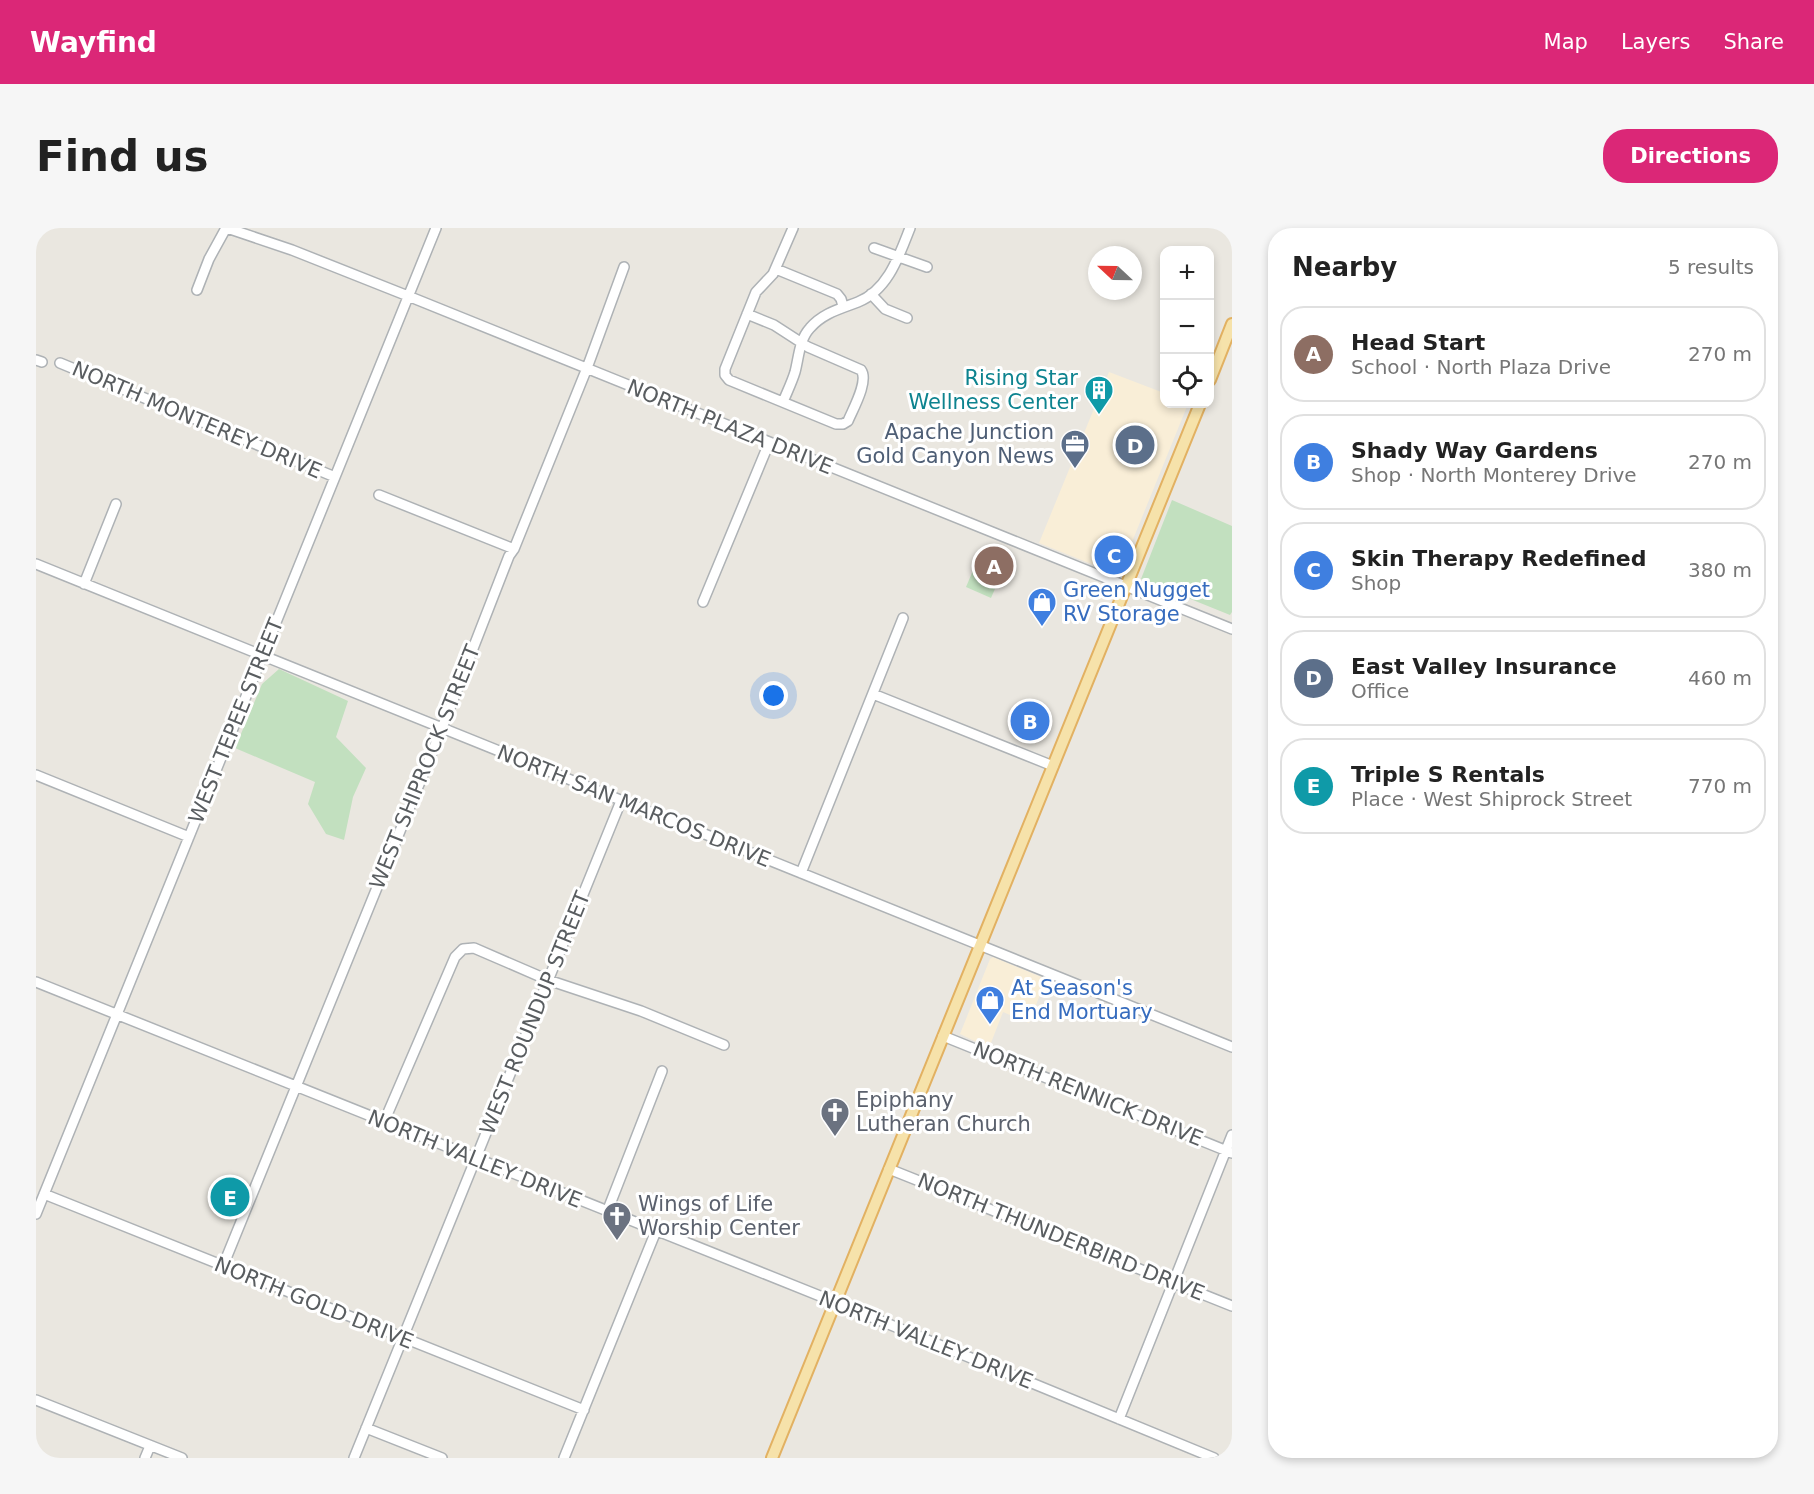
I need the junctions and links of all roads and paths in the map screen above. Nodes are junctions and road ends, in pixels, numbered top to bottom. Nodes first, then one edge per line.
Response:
1 (227, 228) edge
2 (436, 228) edge
3 (792, 228) edge
4 (910, 228) edge
5 (874, 248) dead end
6 (898, 257) junction
7 (624, 267) dead end
8 (927, 267) dead end
9 (776, 268) junction
10 (197, 290) dead end
11 (871, 294) junction
12 (408, 297) junction
13 (843, 306) junction
14 (747, 314) junction
15 (907, 318) dead end
16 (1232, 324) edge
17 (802, 343) junction
18 (60, 363) dead end
19 (587, 368) junction
20 (1214, 368) edge
21 (783, 402) junction
22 (1198, 408) edge
23 (769, 442) junction
24 (335, 477) junction
25 (379, 495) dead end
26 (116, 504) dead end
27 (514, 549) junction
28 (36, 564) edge
29 (84, 584) junction
30 (1126, 587) junction
31 (702, 602) dead end
32 (903, 618) dead end
33 (1232, 629) edge
34 (262, 656) junction
35 (873, 694) junction
36 (442, 728) junction
37 (1053, 766) junction
38 (36, 775) edge
39 (621, 801) junction
40 (189, 837) junction
41 (801, 873) junction
42 (980, 945) junction
43 (548, 980) junction
44 (36, 982) edge
45 (117, 1014) junction
46 (943, 1036) junction
47 (724, 1045) dead end
48 (1232, 1047) edge
49 (662, 1071) dead end
50 (296, 1087) junction
51 (384, 1122) junction
52 (1232, 1135) edge
53 (1229, 1152) edge
54 (476, 1159) junction
55 (890, 1169) junction
56 (44, 1194) junction
57 (606, 1212) junction
58 (36, 1214) edge
59 (656, 1231) junction
60 (223, 1266) junction
61 (1173, 1282) junction
62 (835, 1302) junction
63 (1232, 1306) edge
64 (403, 1338) junction
65 (36, 1400) edge
66 (584, 1410) junction
67 (1119, 1419) junction
68 (366, 1428) junction
69 (150, 1446) junction
70 (145, 1458) edge
71 (182, 1458) edge
72 (354, 1458) edge
73 (442, 1458) edge
74 (564, 1458) edge
75 (772, 1458) edge
76 (1214, 1458) edge

1 - 10 street
1 - 12 street, NORTH PLAZA DRIVE
2 - 12 street, WEST TEPEE STREET
3 - 9 street
4 - 6 street
5 - 6 street
6 - 8 street
6 - 11 street
7 - 19 street, WEST SHIPROCK STREET
9 - 13 street
9 - 14 street
11 - 13 street
11 - 15 street
12 - 19 street, NORTH PLAZA DRIVE
12 - 24 street, WEST TEPEE STREET
13 - 17 street
14 - 17 street
14 - 21 street
16 - 20 main road
17 - 21 street
17 - 21 street
18 - 24 street, NORTH MONTEREY DRIVE
19 - 23 street, NORTH PLAZA DRIVE
19 - 27 street, WEST SHIPROCK STREET
22 - 30 main road
23 - 30 street, NORTH PLAZA DRIVE
23 - 31 street
24 - 34 street, WEST TEPEE STREET
25 - 27 street
26 - 29 street
27 - 36 street, WEST SHIPROCK STREET
28 - 29 street, NORTH SAN MARCOS DRIVE
29 - 34 street, NORTH SAN MARCOS DRIVE
30 - 33 street, NORTH PLAZA DRIVE
30 - 37 main road
32 - 35 street
34 - 36 street, NORTH SAN MARCOS DRIVE
34 - 40 street, WEST TEPEE STREET
35 - 37 street
35 - 41 street
36 - 39 street, NORTH SAN MARCOS DRIVE
36 - 50 street, WEST SHIPROCK STREET
37 - 42 main road
38 - 40 street
39 - 41 street, NORTH SAN MARCOS DRIVE
39 - 43 street, WEST ROUNDUP STREET
40 - 45 street, WEST TEPEE STREET
41 - 42 street, NORTH SAN MARCOS DRIVE
42 - 46 main road
42 - 48 street, NORTH SAN MARCOS DRIVE
43 - 47 street
43 - 51 street
43 - 54 street, WEST ROUNDUP STREET
44 - 45 street, NORTH VALLEY DRIVE
45 - 50 street, NORTH VALLEY DRIVE
45 - 56 street, WEST TEPEE STREET
46 - 53 street, NORTH RENNICK DRIVE
46 - 55 main road
49 - 57 street
50 - 51 street, NORTH VALLEY DRIVE
50 - 60 street, WEST SHIPROCK STREET
51 - 54 street, NORTH VALLEY DRIVE
52 - 53 street
53 - 61 street
54 - 57 street, NORTH VALLEY DRIVE
54 - 64 street, WEST ROUNDUP STREET
55 - 61 street, NORTH THUNDERBIRD DRIVE
55 - 62 main road
56 - 58 street, WEST TEPEE STREET
56 - 60 street, NORTH GOLD DRIVE
57 - 59 street, NORTH VALLEY DRIVE
59 - 62 street, NORTH VALLEY DRIVE
59 - 66 street
60 - 64 street, NORTH GOLD DRIVE
61 - 63 street, NORTH THUNDERBIRD DRIVE
61 - 67 street
62 - 67 street, NORTH VALLEY DRIVE
62 - 75 main road
64 - 66 street, NORTH GOLD DRIVE
64 - 68 street, WEST ROUNDUP STREET
65 - 69 street
66 - 74 street
67 - 76 street, NORTH VALLEY DRIVE
68 - 72 street, WEST ROUNDUP STREET
68 - 73 street
69 - 70 street
69 - 71 street

